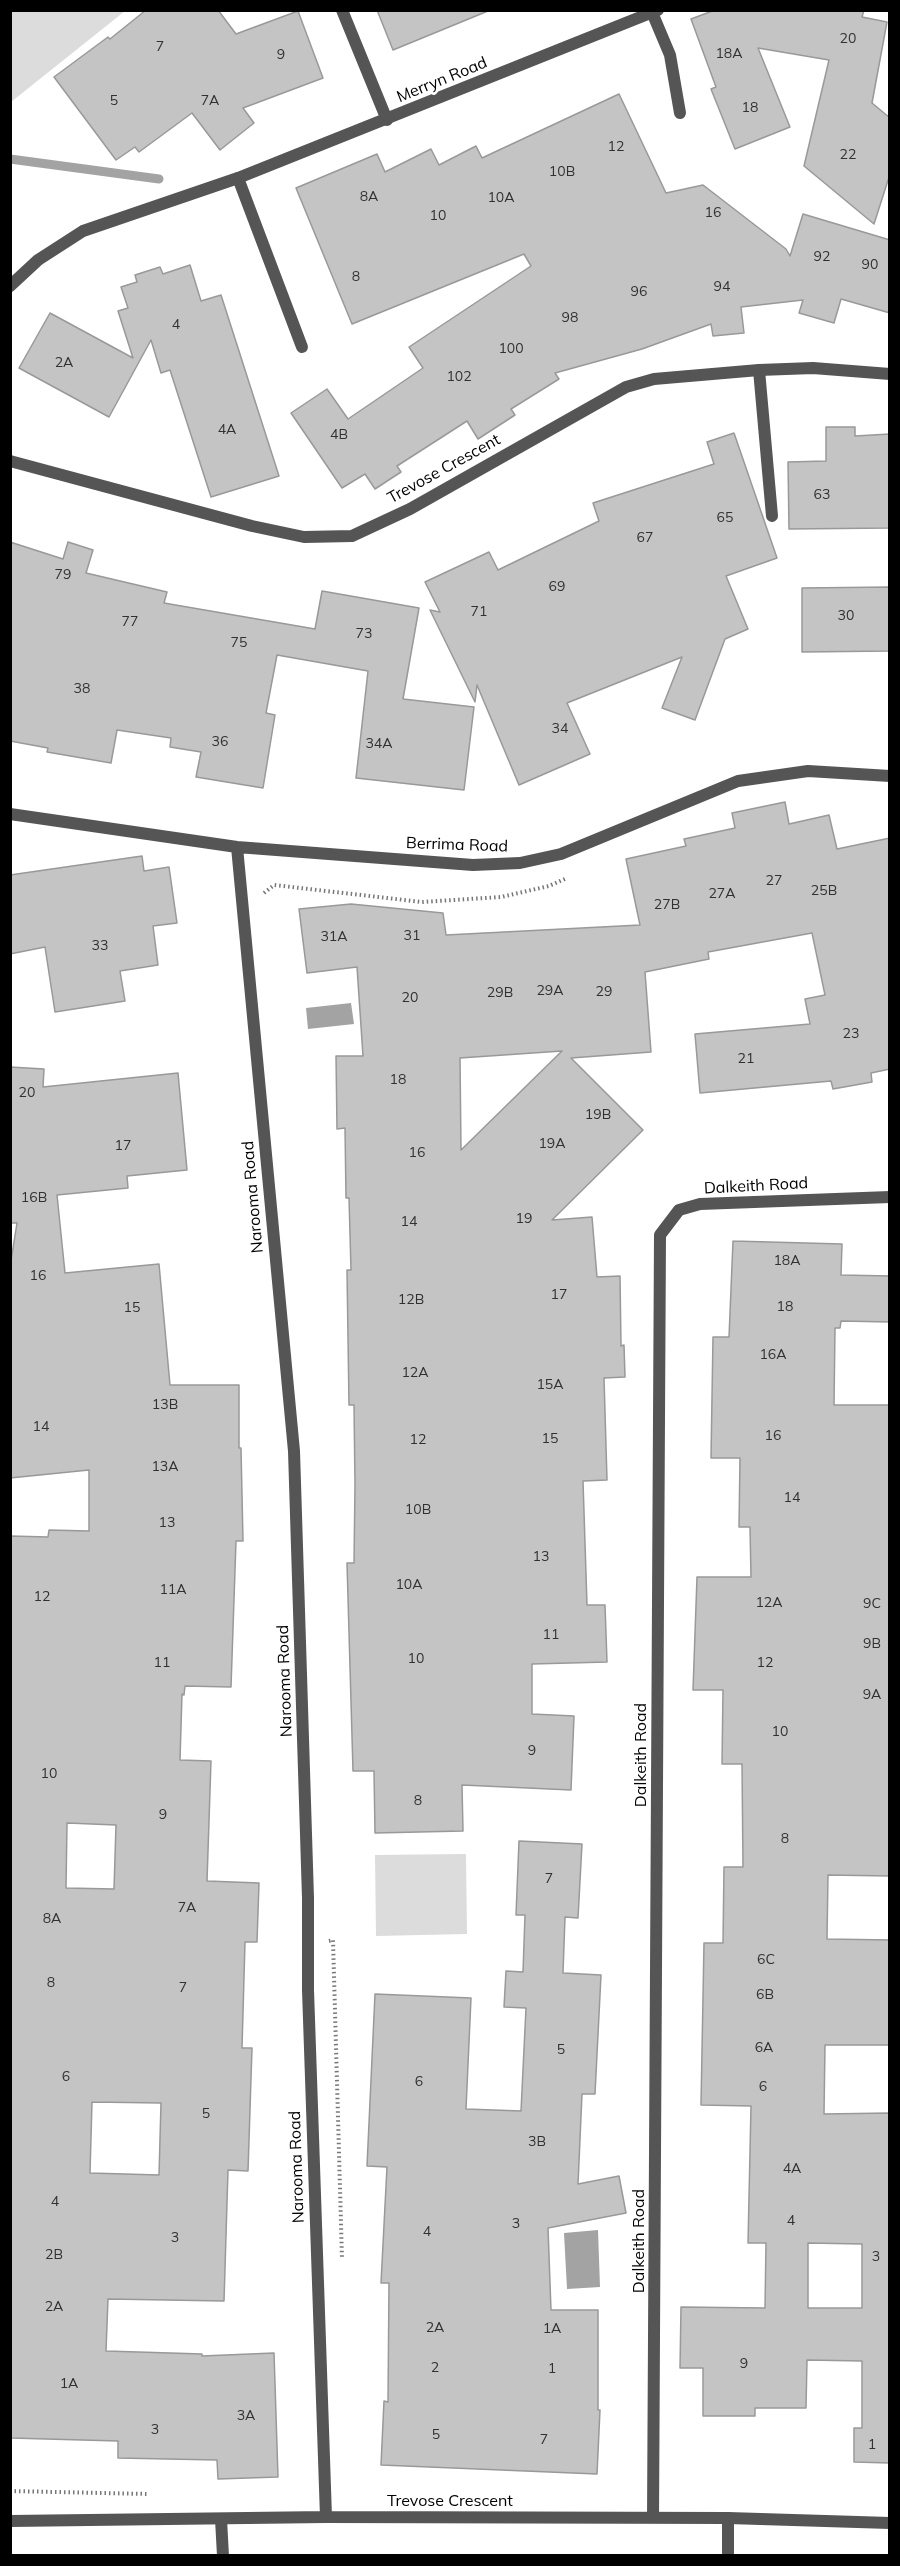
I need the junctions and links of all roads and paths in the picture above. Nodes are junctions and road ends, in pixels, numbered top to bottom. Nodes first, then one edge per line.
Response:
1 (342, 10) edge
2 (654, 11) edge
3 (680, 114) dead end
4 (387, 120) junction
5 (238, 178) junction
6 (10, 286) edge
7 (302, 347) dead end
8 (759, 370) junction
9 (890, 374) edge
10 (10, 461) edge
11 (772, 516) dead end
12 (890, 776) edge
13 (10, 814) edge
14 (237, 847) junction
15 (261, 898) dead end
16 (422, 902) dead end
17 (890, 1197) edge
18 (326, 2517) junction
19 (653, 2518) junction
20 (728, 2518) junction
21 (221, 2519) junction
22 (10, 2522) edge
23 (890, 2523) edge
24 (224, 2556) edge
25 (728, 2556) edge

1 - 4 street
2 - 3 street
2 - 4 street, Merryn Road
4 - 5 street, Merryn Road
5 - 6 street, Merryn Road
5 - 7 street
8 - 9 street, Trevose Crescent
8 - 10 street, Trevose Crescent
8 - 11 street
12 - 14 street, Berrima Road
13 - 14 street, Berrima Road
14 - 18 street, Narooma Road
15 - 16 path
17 - 19 street, Dalkeith Road
18 - 19 street, Trevose Crescent
18 - 21 street, Trevose Crescent
19 - 20 street, Trevose Crescent
20 - 23 street, Trevose Crescent
20 - 25 street
21 - 22 street, Trevose Crescent
21 - 24 street

